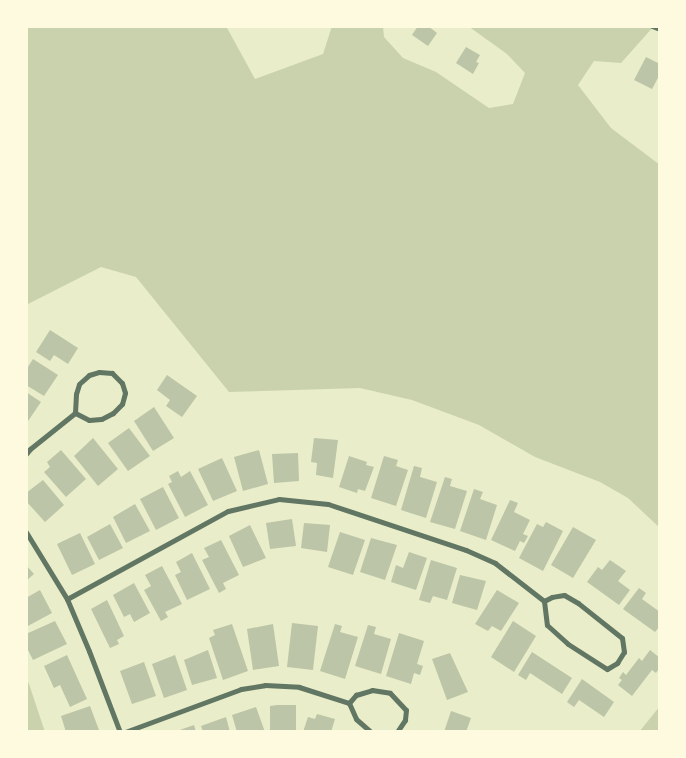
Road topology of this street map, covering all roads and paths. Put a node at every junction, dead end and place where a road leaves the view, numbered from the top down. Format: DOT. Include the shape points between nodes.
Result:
graph roads {
  1 [pos="652,26"];
  2 [pos="660,29"];
  3 [pos="75,413"];
  4 [pos="26,454"];
  5 [pos="26,532"];
  6 [pos="67,600"];
  7 [pos="544,601"];
  8 [pos="348,702"];
  9 [pos="120,732"];
  10 [pos="125,732"];
  11 [pos="371,732"];
  12 [pos="397,732"];
  1 -- 2 [label="street"];
  3 -- 3 [label="street" via="89,420 113,413 122,404 125,393 122,382 112,373 89,375 79,384"];
  3 -- 4 [label="street"];
  5 -- 6 [label="street"];
  6 -- 7 [label="street" via="228,511 279,499 328,504 466,550 494,563"];
  6 -- 9 [label="street"];
  7 -- 7 [label="street" via="547,625 568,644 607,669 617,663 624,652 622,638 564,595"];
  8 -- 10 [label="street" via="299,687 265,685 241,689"];
  8 -- 11 [label="street" via="356,719"];
  8 -- 12 [label="street" via="356,695 372,690 390,693 406,710 405,720"];
}
